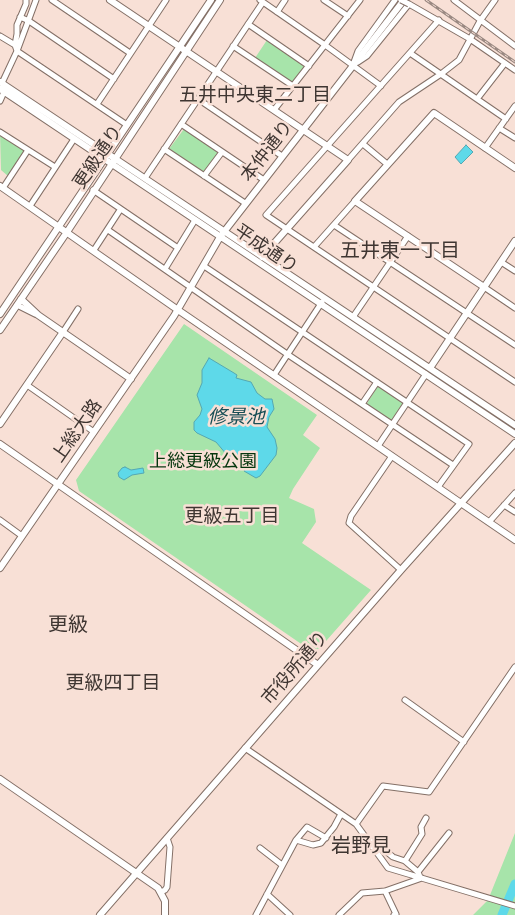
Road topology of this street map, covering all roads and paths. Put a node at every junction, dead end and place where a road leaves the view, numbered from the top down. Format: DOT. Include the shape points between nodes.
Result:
graph roads {
  1 [pos="26,0"];
  2 [pos="36,0"];
  3 [pos="52,0"];
  4 [pos="110,0"];
  5 [pos="166,0"];
  6 [pos="211,0"];
  7 [pos="220,0"];
  8 [pos="285,0"];
  9 [pos="324,0"];
  10 [pos="360,0"];
  11 [pos="395,0"];
  12 [pos="454,0"];
  13 [pos="495,0"];
  14 [pos="261,1"];
  15 [pos="405,1"];
  16 [pos="277,12"];
  17 [pos="348,16"];
  18 [pos="20,17"];
  19 [pos="438,20"];
  20 [pos="28,21"];
  21 [pos="480,21"];
  22 [pos="248,24"];
  23 [pos="149,26"];
  24 [pos="0,36"];
  25 [pos="515,38"];
  26 [pos="470,39"];
  27 [pos="14,45"];
  28 [pos="325,45"];
  29 [pos="513,45"];
  30 [pos="233,46"];
  31 [pos="180,47"];
  32 [pos="17,51"];
  33 [pos="186,52"];
  34 [pos="410,53"];
  35 [pos="130,54"];
  36 [pos="505,63"];
  37 [pos="353,65"];
  38 [pos="309,66"];
  39 [pos="515,70"];
  40 [pos="216,72"];
  41 [pos="441,74"];
  42 [pos="114,79"];
  43 [pos="1,86"];
  44 [pos="293,86"];
  45 [pos="381,86"];
  46 [pos="476,98"];
  47 [pos="198,99"];
  48 [pos="0,101"];
  49 [pos="97,104"];
  50 [pos="515,107"];
  51 [pos="274,110"];
  52 [pos="506,119"];
  53 [pos="181,124"];
  54 [pos="127,125"];
  55 [pos="499,128"];
  56 [pos="303,130"];
  57 [pos="0,132"];
  58 [pos="515,138"];
  59 [pos="74,139"];
  60 [pos="363,144"];
  61 [pos="328,146"];
  62 [pos="484,148"];
  63 [pos="28,150"];
  64 [pos="164,150"];
  65 [pos="222,152"];
  66 [pos="109,153"];
  67 [pos="282,156"];
  68 [pos="116,157"];
  69 [pos="104,159"];
  70 [pos="348,160"];
  71 [pos="112,164"];
  72 [pos="387,164"];
  73 [pos="56,168"];
  74 [pos="515,168"];
  75 [pos="204,176"];
  76 [pos="145,178"];
  77 [pos="264,180"];
  78 [pos="2,188"];
  79 [pos="93,190"];
  80 [pos="355,201"];
  81 [pos="245,203"];
  82 [pos="30,206"];
  83 [pos="120,210"];
  84 [pos="194,220"];
  85 [pos="334,224"];
  86 [pos="59,226"];
  87 [pos="227,228"];
  88 [pos="108,230"];
  89 [pos="287,230"];
  90 [pos="67,232"];
  91 [pos="408,236"];
  92 [pos="220,237"];
  93 [pos="515,241"];
  94 [pos="178,248"];
  95 [pos="314,248"];
  96 [pos="94,250"];
  97 [pos="262,256"];
  98 [pos="390,262"];
  99 [pos="501,262"];
  100 [pos="204,266"];
  101 [pos="165,269"];
  102 [pos="515,271"];
  103 [pos="373,287"];
  104 [pos="484,287"];
  105 [pos="191,288"];
  106 [pos="323,301"];
  107 [pos="19,302"];
  108 [pos="515,308"];
  109 [pos="78,309"];
  110 [pos="178,310"];
  111 [pos="467,313"];
  112 [pos="0,314"];
  113 [pos="353,317"];
  114 [pos="0,330"];
  115 [pos="63,332"];
  116 [pos="302,332"];
  117 [pos="450,338"];
  118 [pos="515,345"];
  119 [pos="288,354"];
  120 [pos="428,371"];
  121 [pos="274,374"];
  122 [pos="131,379"];
  123 [pos="377,382"];
  124 [pos="515,382"];
  125 [pos="27,385"];
  126 [pos="408,402"];
  127 [pos="362,404"];
  128 [pos="0,424"];
  129 [pos="392,425"];
  130 [pos="515,425"];
  131 [pos="94,432"];
  132 [pos="515,434"];
  133 [pos="515,443"];
  134 [pos="0,444"];
  135 [pos="378,446"];
  136 [pos="392,456"];
  137 [pos="453,465"];
  138 [pos="58,485"];
  139 [pos="438,487"];
  140 [pos="515,493"];
  141 [pos="461,503"];
  142 [pos="504,506"];
  143 [pos="515,512"];
  144 [pos="0,520"];
  145 [pos="489,522"];
  146 [pos="22,536"];
  147 [pos="515,540"];
  148 [pos="0,568"];
  149 [pos="401,570"];
  150 [pos="318,665"];
  151 [pos="515,667"];
  152 [pos="405,700"];
  153 [pos="464,742"];
  154 [pos="245,748"];
  155 [pos="0,779"];
  156 [pos="341,814"];
  157 [pos="426,818"];
  158 [pos="356,824"];
  159 [pos="449,833"];
  160 [pos="167,838"];
  161 [pos="326,838"];
  162 [pos="296,840"];
  163 [pos="368,840"];
  164 [pos="260,848"];
  165 [pos="405,861"];
  166 [pos="282,865"];
  167 [pos="136,873"];
  168 [pos="420,876"];
  169 [pos="385,891"];
  170 [pos="161,892"];
  171 [pos="267,894"];
  172 [pos="513,906"];
  173 [pos="100,915"];
  174 [pos="164,915"];
  175 [pos="256,915"];
  176 [pos="290,915"];
  177 [pos="339,915"];
  178 [pos="394,915"];
  1 -- 18 [label="street"];
  2 -- 20 [label="street"];
  3 -- 35 [label="street"];
  4 -- 23 [label="street"];
  5 -- 23 [label="street"];
  6 -- 31 [label="street, 更級通り"];
  7 -- 33 [label="street, 更級通り"];
  8 -- 16 [label="street"];
  9 -- 17 [label="street"];
  10 -- 17 [label="street"];
  11 -- 37 [label="street" via="358,51"];
  12 -- 21 [label="street"];
  13 -- 21 [label="street"];
  14 -- 16 [label="street"];
  14 -- 22 [label="street"];
  15 -- 19 [label="street"];
  15 -- 37 [label="street, 本仲通り"];
  16 -- 28 [label="street"];
  17 -- 28 [label="street"];
  18 -- 20 [label="street"];
  18 -- 27 [label="street"];
  19 -- 26 [label="street"];
  19 -- 34 [label="street"];
  20 -- 32 [label="street"];
  20 -- 42 [label="street"];
  21 -- 26 [label="street"];
  21 -- 29 [label="street"];
  22 -- 30 [label="street"];
  22 -- 38 [label="street"];
  23 -- 31 [label="street"];
  23 -- 35 [label="street"];
  24 -- 27 [label="street"];
  25 -- 29 [label="street"];
  26 -- 36 [label="street"];
  26 -- 41 [label="street" via="459,60"];
  27 -- 32 [label="street"];
  28 -- 37 [label="street"];
  28 -- 38 [label="street"];
  30 -- 40 [label="street"];
  30 -- 44 [label="street"];
  31 -- 33 [label="street"];
  31 -- 54 [label="street, 更級通り"];
  32 -- 43 [label="street"];
  32 -- 49 [label="street"];
  33 -- 40 [label="street"];
  33 -- 68 [label="street, 更級通り"];
  34 -- 41 [label="street"];
  34 -- 45 [label="street"];
  35 -- 42 [label="street"];
  36 -- 39 [label="street"];
  36 -- 46 [label="street"];
  37 -- 45 [label="street"];
  37 -- 56 [label="street, 本仲通り"];
  38 -- 44 [label="street"];
  40 -- 47 [label="street"];
  40 -- 51 [label="street"];
  41 -- 46 [label="street"];
  41 -- 60 [label="street" via="399,102"];
  42 -- 49 [label="street"];
  43 -- 48 [label="street"];
  43 -- 59 [label="street, 平成通り"];
  43 -- 66 [label="street, 平成通り"];
  44 -- 51 [label="street"];
  45 -- 61 [label="street"];
  46 -- 52 [label="street"];
  47 -- 53 [label="street"];
  47 -- 67 [label="street"];
  49 -- 54 [label="street"];
  50 -- 52 [label="street"];
  51 -- 56 [label="street"];
  52 -- 55 [label="street"];
  53 -- 64 [label="street"];
  53 -- 65 [label="street"];
  54 -- 66 [label="street, 更級通り"];
  55 -- 58 [label="street"];
  55 -- 62 [label="street"];
  56 -- 61 [label="street"];
  56 -- 67 [label="street, 本仲通り"];
  57 -- 63 [label="street"];
  59 -- 69 [label="street, 平成通り"];
  59 -- 73 [label="street"];
  60 -- 70 [label="street"];
  60 -- 72 [label="street"];
  61 -- 70 [label="street"];
  61 -- 89 [label="street" via="266,215"];
  62 -- 72 [label="street" via="434,113"];
  62 -- 74 [label="street"];
  63 -- 73 [label="street"];
  63 -- 78 [label="street"];
  64 -- 75 [label="street"];
  64 -- 76 [label="street"];
  65 -- 75 [label="street"];
  65 -- 77 [label="street"];
  66 -- 68 [label="street, 平成通り"];
  66 -- 69 [label="street, 更級通り"];
  67 -- 77 [label="street, 本仲通り"];
  68 -- 71 [label="street, 更級通り"];
  68 -- 76 [label="street, 平成通り"];
  69 -- 71 [label="street, 平成通り"];
  69 -- 86 [label="street, 更級通り"];
  70 -- 89 [label="street"];
  71 -- 79 [label="street, 更級通り"];
  71 -- 84 [label="street, 平成通り"];
  72 -- 80 [label="street"];
  73 -- 82 [label="street"];
  75 -- 81 [label="street"];
  76 -- 87 [label="street, 平成通り"];
  77 -- 81 [label="street, 本仲通り"];
  78 -- 82 [label="street"];
  79 -- 83 [label="street"];
  79 -- 90 [label="street, 更級通り"];
  80 -- 85 [label="street"];
  80 -- 91 [label="street"];
  81 -- 87 [label="street, 本仲通り"];
  82 -- 86 [label="street"];
  83 -- 88 [label="street"];
  83 -- 94 [label="street"];
  84 -- 92 [label="street, 平成通り"];
  84 -- 94 [label="street"];
  85 -- 95 [label="street"];
  85 -- 98 [label="street"];
  86 -- 90 [label="street"];
  86 -- 112 [label="street, 更級通り"];
  87 -- 92 [label="street, 本仲通り"];
  87 -- 97 [label="street, 平成通り"];
  88 -- 96 [label="street"];
  88 -- 101 [label="street"];
  89 -- 95 [label="street"];
  89 -- 97 [label="street"];
  90 -- 96 [label="street"];
  90 -- 107 [label="street, 更級通り"];
  91 -- 98 [label="street"];
  91 -- 104 [label="street"];
  92 -- 100 [label="street, 本仲通り"];
  92 -- 106 [label="street, 平成通り"];
  93 -- 99 [label="street"];
  94 -- 101 [label="street"];
  95 -- 103 [label="street"];
  96 -- 110 [label="street"];
  97 -- 106 [label="street, 平成通り"];
  98 -- 103 [label="street"];
  98 -- 111 [label="street"];
  99 -- 102 [label="street"];
  99 -- 104 [label="street"];
  100 -- 105 [label="street, 上総大路"];
  100 -- 116 [label="street"];
  101 -- 105 [label="street"];
  103 -- 113 [label="street"];
  103 -- 117 [label="street"];
  104 -- 108 [label="street"];
  104 -- 111 [label="street"];
  105 -- 110 [label="street, 上総大路"];
  105 -- 119 [label="street"];
  106 -- 113 [label="street, 平成通り"];
  106 -- 116 [label="street"];
  106 -- 120 [label="street, 平成通り"];
  107 -- 114 [label="street, 更級通り"];
  107 -- 115 [label="street"];
  109 -- 115 [label="street"];
  110 -- 121 [label="street"];
  110 -- 122 [label="street, 上総大路"];
  111 -- 117 [label="street"];
  111 -- 118 [label="street"];
  113 -- 120 [label="street, 平成通り"];
  115 -- 122 [label="street"];
  115 -- 125 [label="street"];
  116 -- 119 [label="street"];
  116 -- 123 [label="street"];
  117 -- 120 [label="street"];
  117 -- 124 [label="street"];
  119 -- 121 [label="street"];
  119 -- 127 [label="street"];
  120 -- 126 [label="street"];
  120 -- 130 [label="street, 平成通り"];
  120 -- 132 [label="street, 平成通り"];
  121 -- 135 [label="street"];
  122 -- 131 [label="street, 上総大路"];
  123 -- 126 [label="street"];
  123 -- 127 [label="street"];
  125 -- 128 [label="street"];
  125 -- 131 [label="street"];
  126 -- 129 [label="street"];
  126 -- 137 [label="street" via="469,444"];
  127 -- 129 [label="street"];
  129 -- 135 [label="street"];
  129 -- 137 [label="street"];
  131 -- 138 [label="street, 上総大路"];
  133 -- 141 [label="street, 市役所通り"];
  134 -- 138 [label="street"];
  135 -- 136 [label="street"];
  136 -- 139 [label="street"];
  136 -- 149 [label="street" via="349,522"];
  137 -- 139 [label="street"];
  138 -- 146 [label="street, 上総大路"];
  138 -- 150 [label="street"];
  139 -- 141 [label="street"];
  140 -- 142 [label="street"];
  141 -- 145 [label="street"];
  141 -- 149 [label="street, 市役所通り"];
  142 -- 143 [label="street"];
  142 -- 145 [label="street"];
  144 -- 146 [label="street"];
  145 -- 147 [label="street"];
  146 -- 148 [label="street, 上総大路"];
  149 -- 150 [label="street, 市役所通り"];
  150 -- 154 [label="street, 市役所通り"];
  151 -- 153 [label="street"];
  152 -- 153 [label="street"];
  153 -- 158 [label="street" via="429,792 383,786"];
  154 -- 156 [label="street"];
  154 -- 160 [label="street, 市役所通り"];
  155 -- 167 [label="street"];
  156 -- 158 [label="street"];
  156 -- 161 [label="street"];
  157 -- 165 [label="street" via="421,827 422,834"];
  158 -- 163 [label="street"];
  159 -- 168 [label="street"];
  160 -- 167 [label="street, 市役所通り"];
  160 -- 170 [label="street" via="170,847 167,887"];
  161 -- 162 [label="street" via="317,845"];
  161 -- 162 [label="street" via="307,827"];
  162 -- 166 [label="street"];
  163 -- 165 [label="street"];
  163 -- 168 [label="street" via="388,868"];
  164 -- 166 [label="street"];
  165 -- 168 [label="street"];
  166 -- 171 [label="street"];
  167 -- 170 [label="street"];
  167 -- 173 [label="street, 市役所通り"];
  168 -- 169 [label="street"];
  168 -- 172 [label="street"];
  169 -- 177 [label="street" via="362,893"];
  169 -- 178 [label="street"];
  170 -- 174 [label="street" via="165,901"];
  171 -- 175 [label="street"];
  171 -- 176 [label="street"];
}
